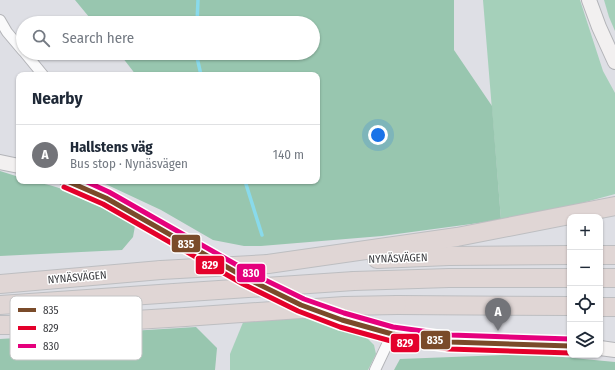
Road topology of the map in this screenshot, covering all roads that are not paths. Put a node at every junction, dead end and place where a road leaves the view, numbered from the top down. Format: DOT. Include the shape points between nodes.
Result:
graph roads {
  1 [pos="590,0"];
  2 [pos="0,20"];
  3 [pos="16,43"];
  4 [pos="30,60"];
  5 [pos="615,62"];
  6 [pos="40,72"];
  7 [pos="0,162"];
  8 [pos="16,165"];
  9 [pos="82,184"];
  10 [pos="615,206"];
  11 [pos="615,254"];
  12 [pos="567,255"];
  13 [pos="603,255"];
  14 [pos="332,258"];
  15 [pos="567,278"];
  16 [pos="603,278"];
  17 [pos="615,278"];
  18 [pos="0,284"];
  19 [pos="130,296"];
  20 [pos="10,304"];
  21 [pos="0,305"];
  22 [pos="567,306"];
  23 [pos="142,320"];
  24 [pos="392,334"];
  25 [pos="567,346"];
  26 [pos="603,348"];
  27 [pos="615,350"];
  28 [pos="375,370"];
  1 -- 5 [label="street"];
  2 -- 3 [label="street"];
  4 -- 6 [label="street"];
  7 -- 8 [label="street"];
  9 -- 24 [label="street" via="246,278 301,305"];
  10 -- 14 [label="highway"];
  11 -- 13 [label="highway"];
  12 -- 14 [label="highway, NYNÄSVÄGEN"];
  14 -- 18 [label="highway, NYNÄSVÄGEN, bridge"];
  15 -- 19 [label="highway, NYNÄSVÄGEN, bridge" via="354,281"];
  16 -- 17 [label="highway"];
  20 -- 21 [label="highway, NYNÄSVÄGEN, bridge"];
  22 -- 23 [label="highway, bridge" via="344,306"];
  24 -- 25 [label="street" via="450,342"];
  24 -- 28 [label="street"];
  26 -- 27 [label="street"];
}
